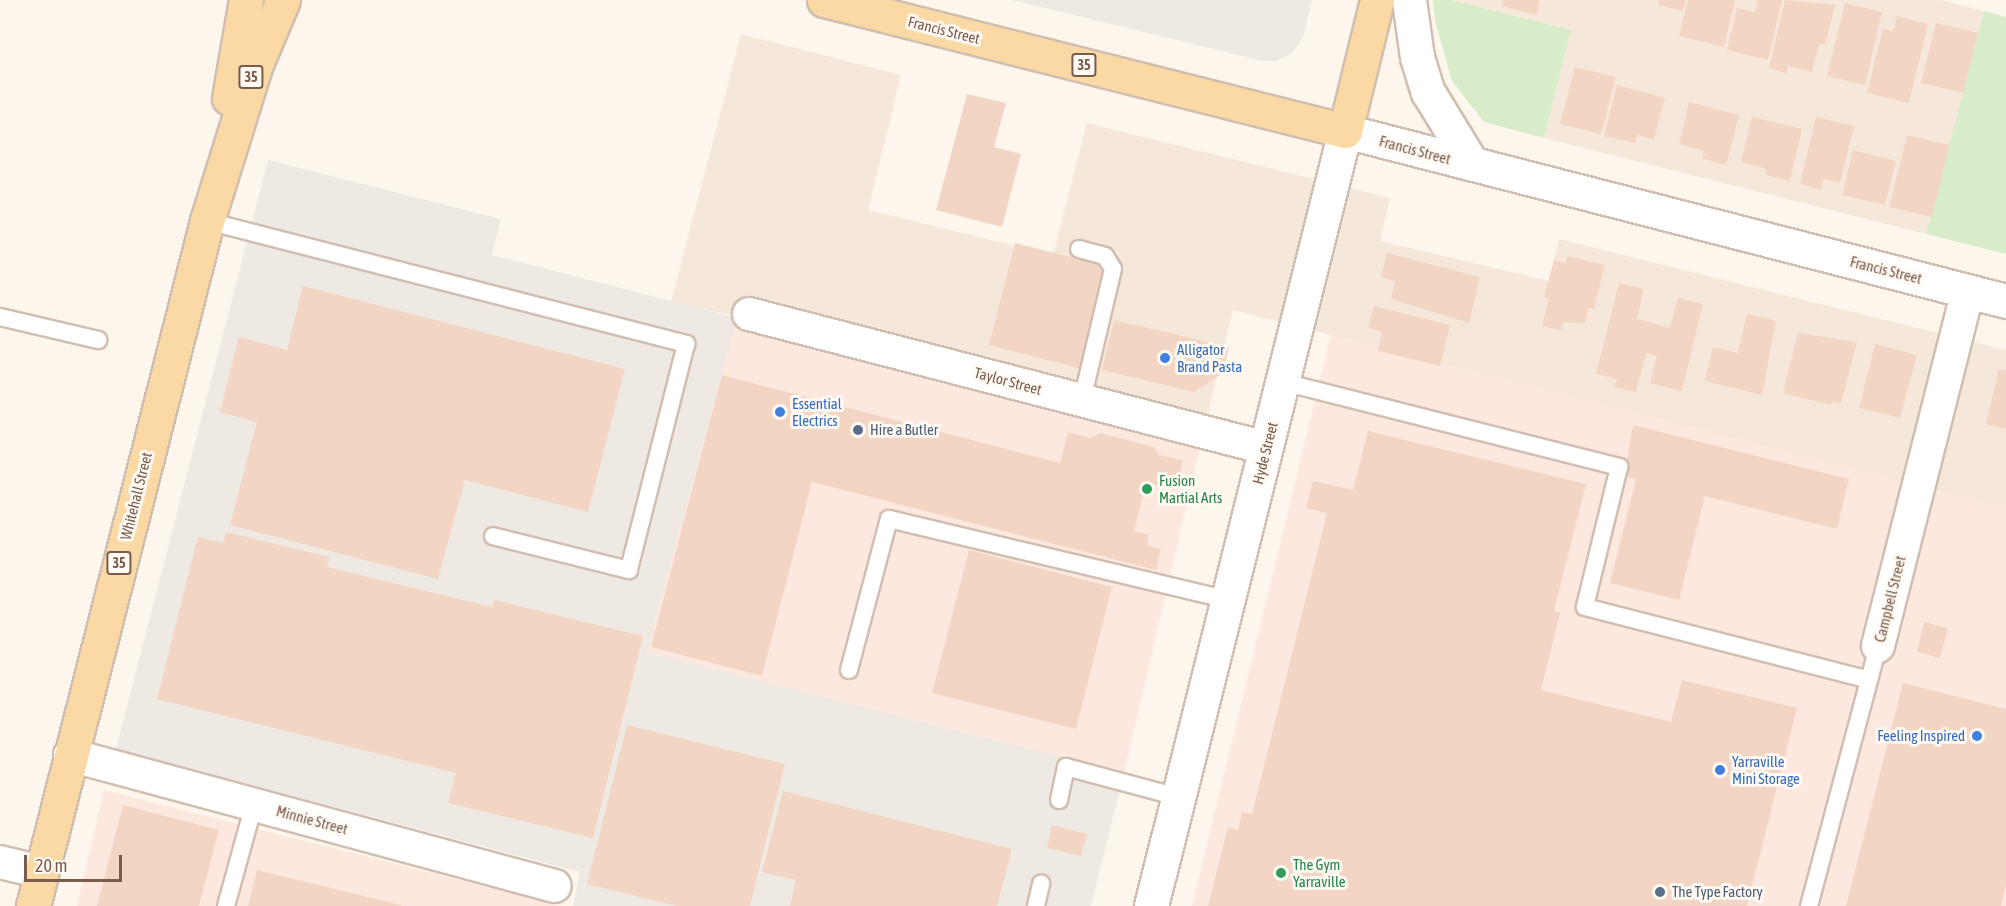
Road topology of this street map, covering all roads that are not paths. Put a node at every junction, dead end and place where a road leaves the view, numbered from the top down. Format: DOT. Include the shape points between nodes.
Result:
graph roads {
  1 [pos="246,0"];
  2 [pos="283,0"];
  3 [pos="824,0"];
  4 [pos="1377,0"];
  5 [pos="1409,0"];
  6 [pos="1345,131"];
  7 [pos="225,156"];
  8 [pos="1472,165"];
  9 [pos="207,221"];
  10 [pos="1079,249"];
  11 [pos="1968,291"];
  12 [pos="2006,301"];
  13 [pos="749,314"];
  14 [pos="0,317"];
  15 [pos="98,340"];
  16 [pos="1283,382"];
  17 [pos="1082,400"];
  18 [pos="1266,448"];
  19 [pos="493,536"];
  20 [pos="1228,600"];
  21 [pos="1878,646"];
  22 [pos="849,670"];
  23 [pos="1869,680"];
  24 [pos="70,755"];
  25 [pos="1178,797"];
  26 [pos="1059,800"];
  27 [pos="254,804"];
  28 [pos="0,862"];
  29 [pos="41,872"];
  30 [pos="1041,884"];
  31 [pos="555,886"];
  32 [pos="33,906"];
  33 [pos="226,906"];
  34 [pos="1036,906"];
  35 [pos="1151,906"];
  36 [pos="1809,906"];
  1 -- 7 [label="main road, Whitehall Street / 35" via="231,75"];
  2 -- 7 [label="main road, Whitehall Street / 35" via="255,64"];
  3 -- 6 [label="main road, Francis Street / 35"];
  4 -- 6 [label="main road, Hyde Street"];
  5 -- 8 [label="main road" via="1417,57 1428,92"];
  6 -- 8 [label="main road, Francis Street"];
  6 -- 16 [label="main road, Hyde Street"];
  7 -- 9 [label="main road, Whitehall Street / 35"];
  8 -- 11 [label="main road, Francis Street"];
  9 -- 19 [label="lane" via="686,344 629,570"];
  9 -- 24 [label="main road, Whitehall Street / 35"];
  10 -- 17 [label="lane" via="1104,256 1113,269"];
  11 -- 12 [label="main road, Francis Street"];
  11 -- 21 [label="street, Campbell Street"];
  13 -- 17 [label="street, Taylor Street"];
  14 -- 15 [label="lane"];
  16 -- 18 [label="main road, Hyde Street"];
  16 -- 23 [label="lane" via="1619,467 1585,607"];
  17 -- 18 [label="street, Taylor Street"];
  18 -- 20 [label="main road, Hyde Street"];
  20 -- 22 [label="lane" via="889,519"];
  20 -- 25 [label="main road, Hyde Street"];
  21 -- 23 [label="lane, Campbell Street"];
  23 -- 36 [label="lane, Campbell Street"];
  24 -- 27 [label="street, Minnie Street"];
  24 -- 29 [label="main road, Whitehall Street / 35"];
  25 -- 26 [label="lane" via="1066,767"];
  25 -- 35 [label="main road, Hyde Street"];
  27 -- 31 [label="street, Minnie Street"];
  27 -- 33 [label="lane"];
  28 -- 29 [label="street"];
  29 -- 32 [label="main road, Whitehall Street / 35"];
  30 -- 34 [label="lane"];
}
